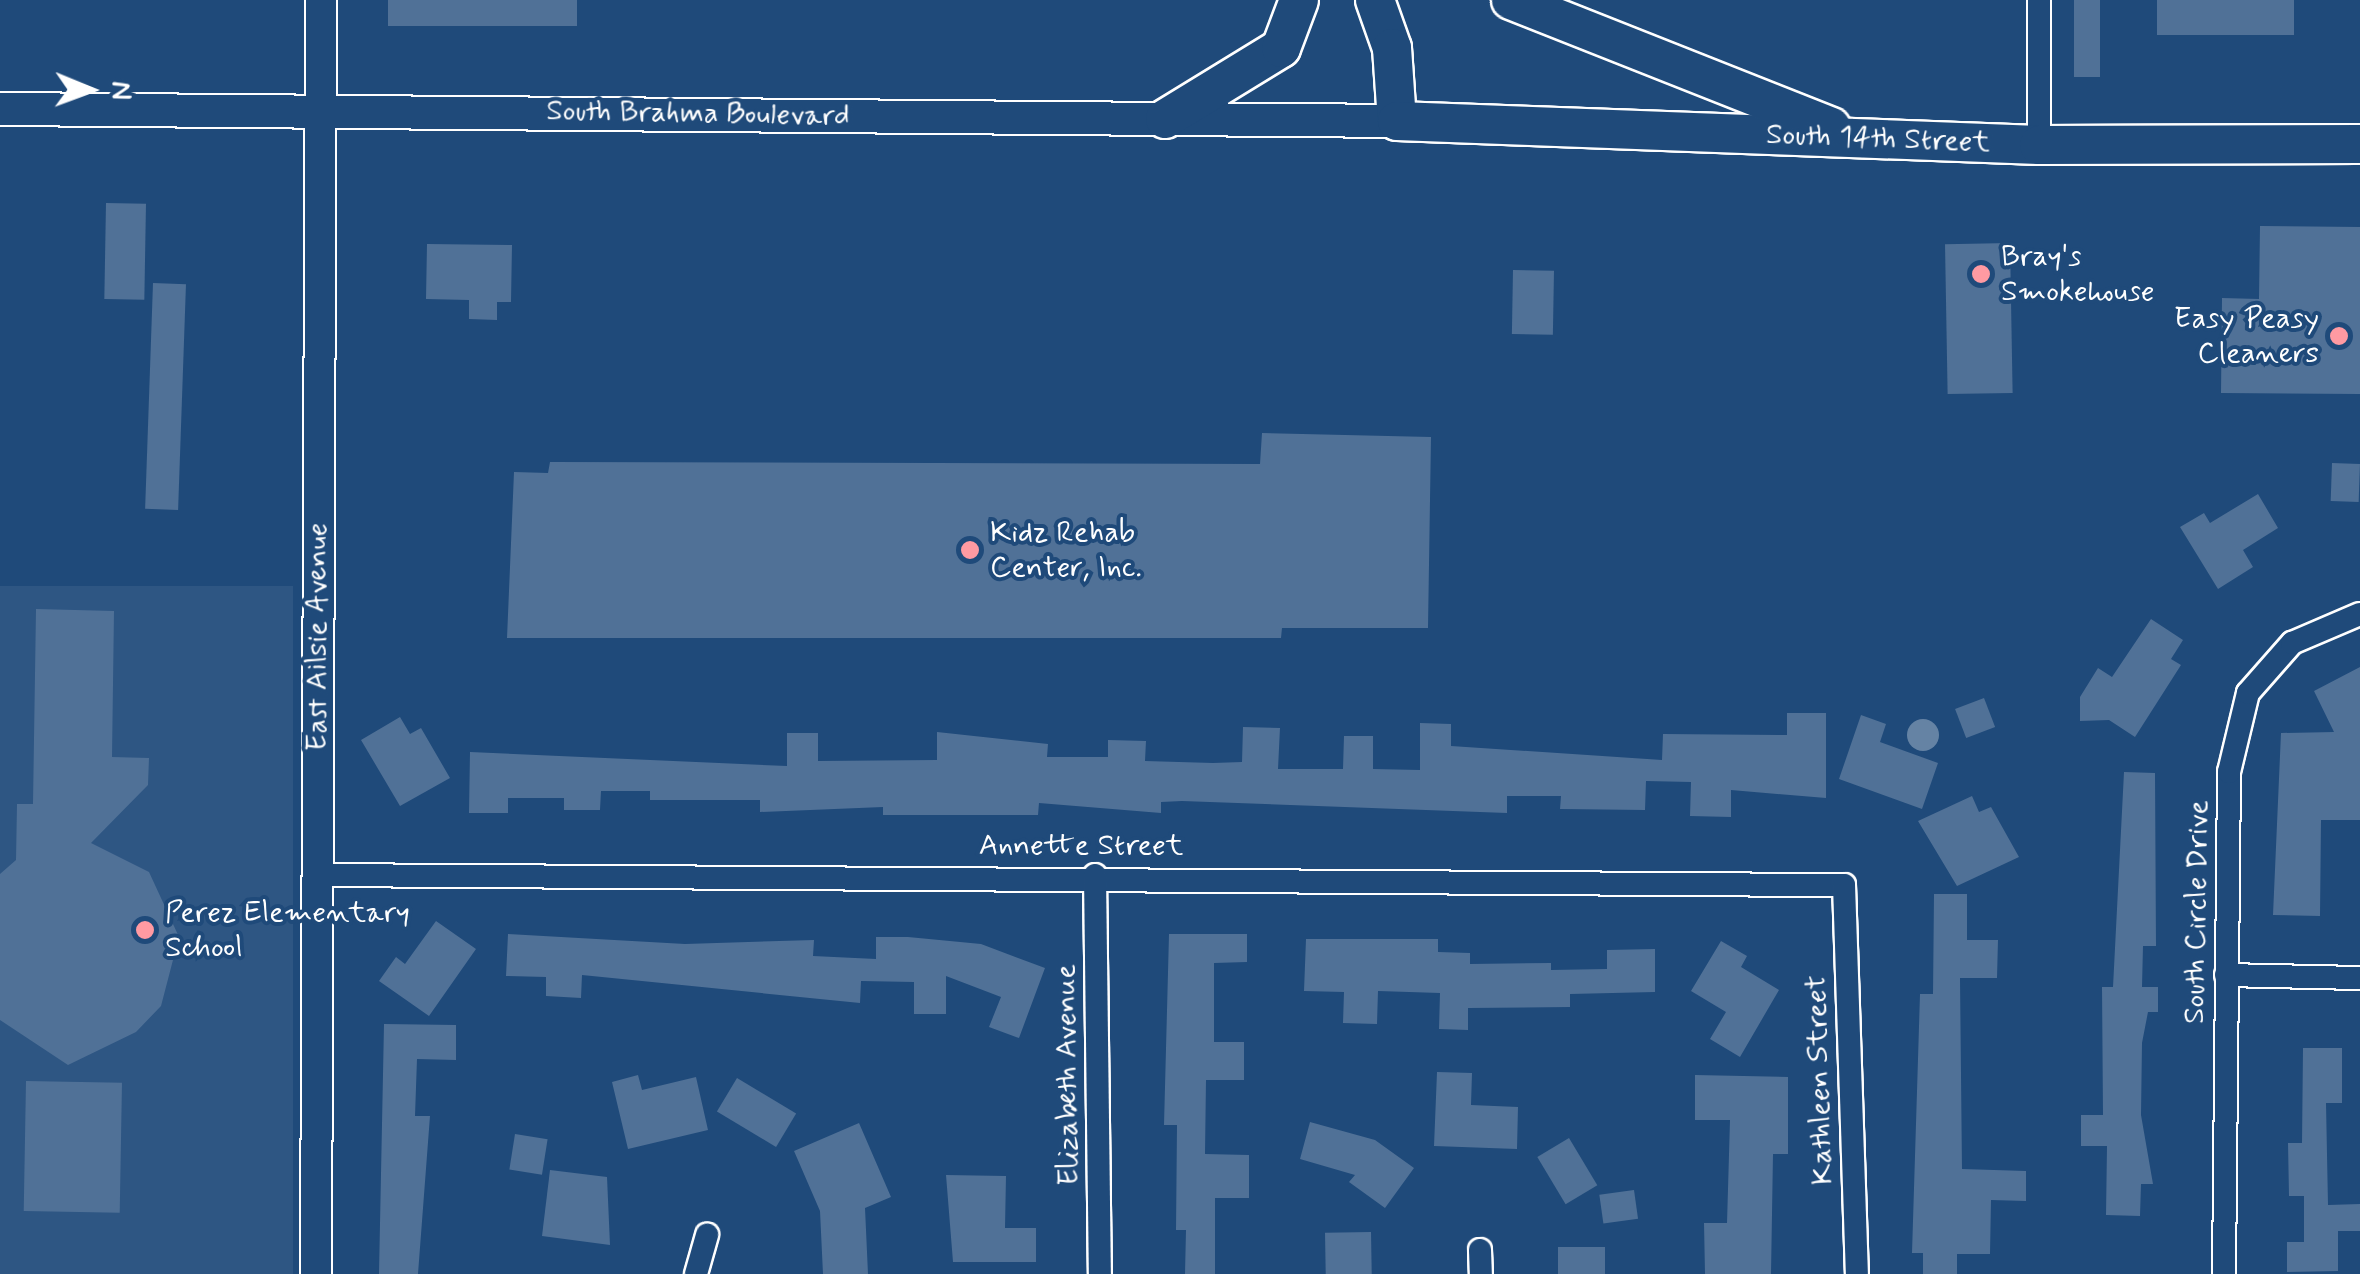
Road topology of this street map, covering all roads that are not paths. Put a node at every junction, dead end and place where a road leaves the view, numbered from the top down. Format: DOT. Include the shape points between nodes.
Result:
graph roads {
  1 [pos="321,0"];
  2 [pos="1299,0"];
  3 [pos="1375,0"];
  4 [pos="1511,0"];
  5 [pos="2040,0"];
  6 [pos="0,109"];
  7 [pos="320,110"];
  8 [pos="1165,119"];
  9 [pos="1397,122"];
  10 [pos="1861,138"];
  11 [pos="2039,144"];
  12 [pos="2360,144"];
  13 [pos="2360,614"];
  14 [pos="316,875"];
  15 [pos="1096,875"];
  16 [pos="1844,884"];
  17 [pos="2226,975"];
  18 [pos="2360,978"];
  19 [pos="707,1235"];
  20 [pos="1480,1250"];
  21 [pos="316,1274"];
  22 [pos="696,1274"];
  23 [pos="1100,1274"];
  24 [pos="1480,1274"];
  25 [pos="1856,1274"];
  26 [pos="2224,1274"];
  1 -- 7 [label="street, East Ailsie Avenue"];
  2 -- 8 [label="main road" via="1281,48"];
  3 -- 9 [label="main road" via="1392,48"];
  4 -- 10 [label="main road"];
  5 -- 11 [label="street"];
  6 -- 7 [label="main road, South Brahma Boulevard"];
  7 -- 8 [label="main road, South Brahma Boulevard"];
  7 -- 14 [label="street, East Ailsie Avenue"];
  8 -- 9 [label="main road, South Brahma Boulevard"];
  9 -- 10 [label="main road, South 14th Street"];
  10 -- 11 [label="main road, South 14th Street"];
  11 -- 12 [label="main road, South 14th Street"];
  13 -- 17 [label="street, South Circle Drive" via="2292,643 2248,693 2230,772"];
  14 -- 15 [label="street, Annette Street"];
  14 -- 21 [label="street, East Ailsie Avenue"];
  15 -- 16 [label="street, Annette Street"];
  15 -- 23 [label="street, Elizabeth Avenue"];
  16 -- 25 [label="street, Kathleen Street"];
  17 -- 18 [label="street"];
  17 -- 26 [label="street, South Circle Drive"];
  19 -- 22 [label="street"];
  20 -- 24 [label="street"];
}
